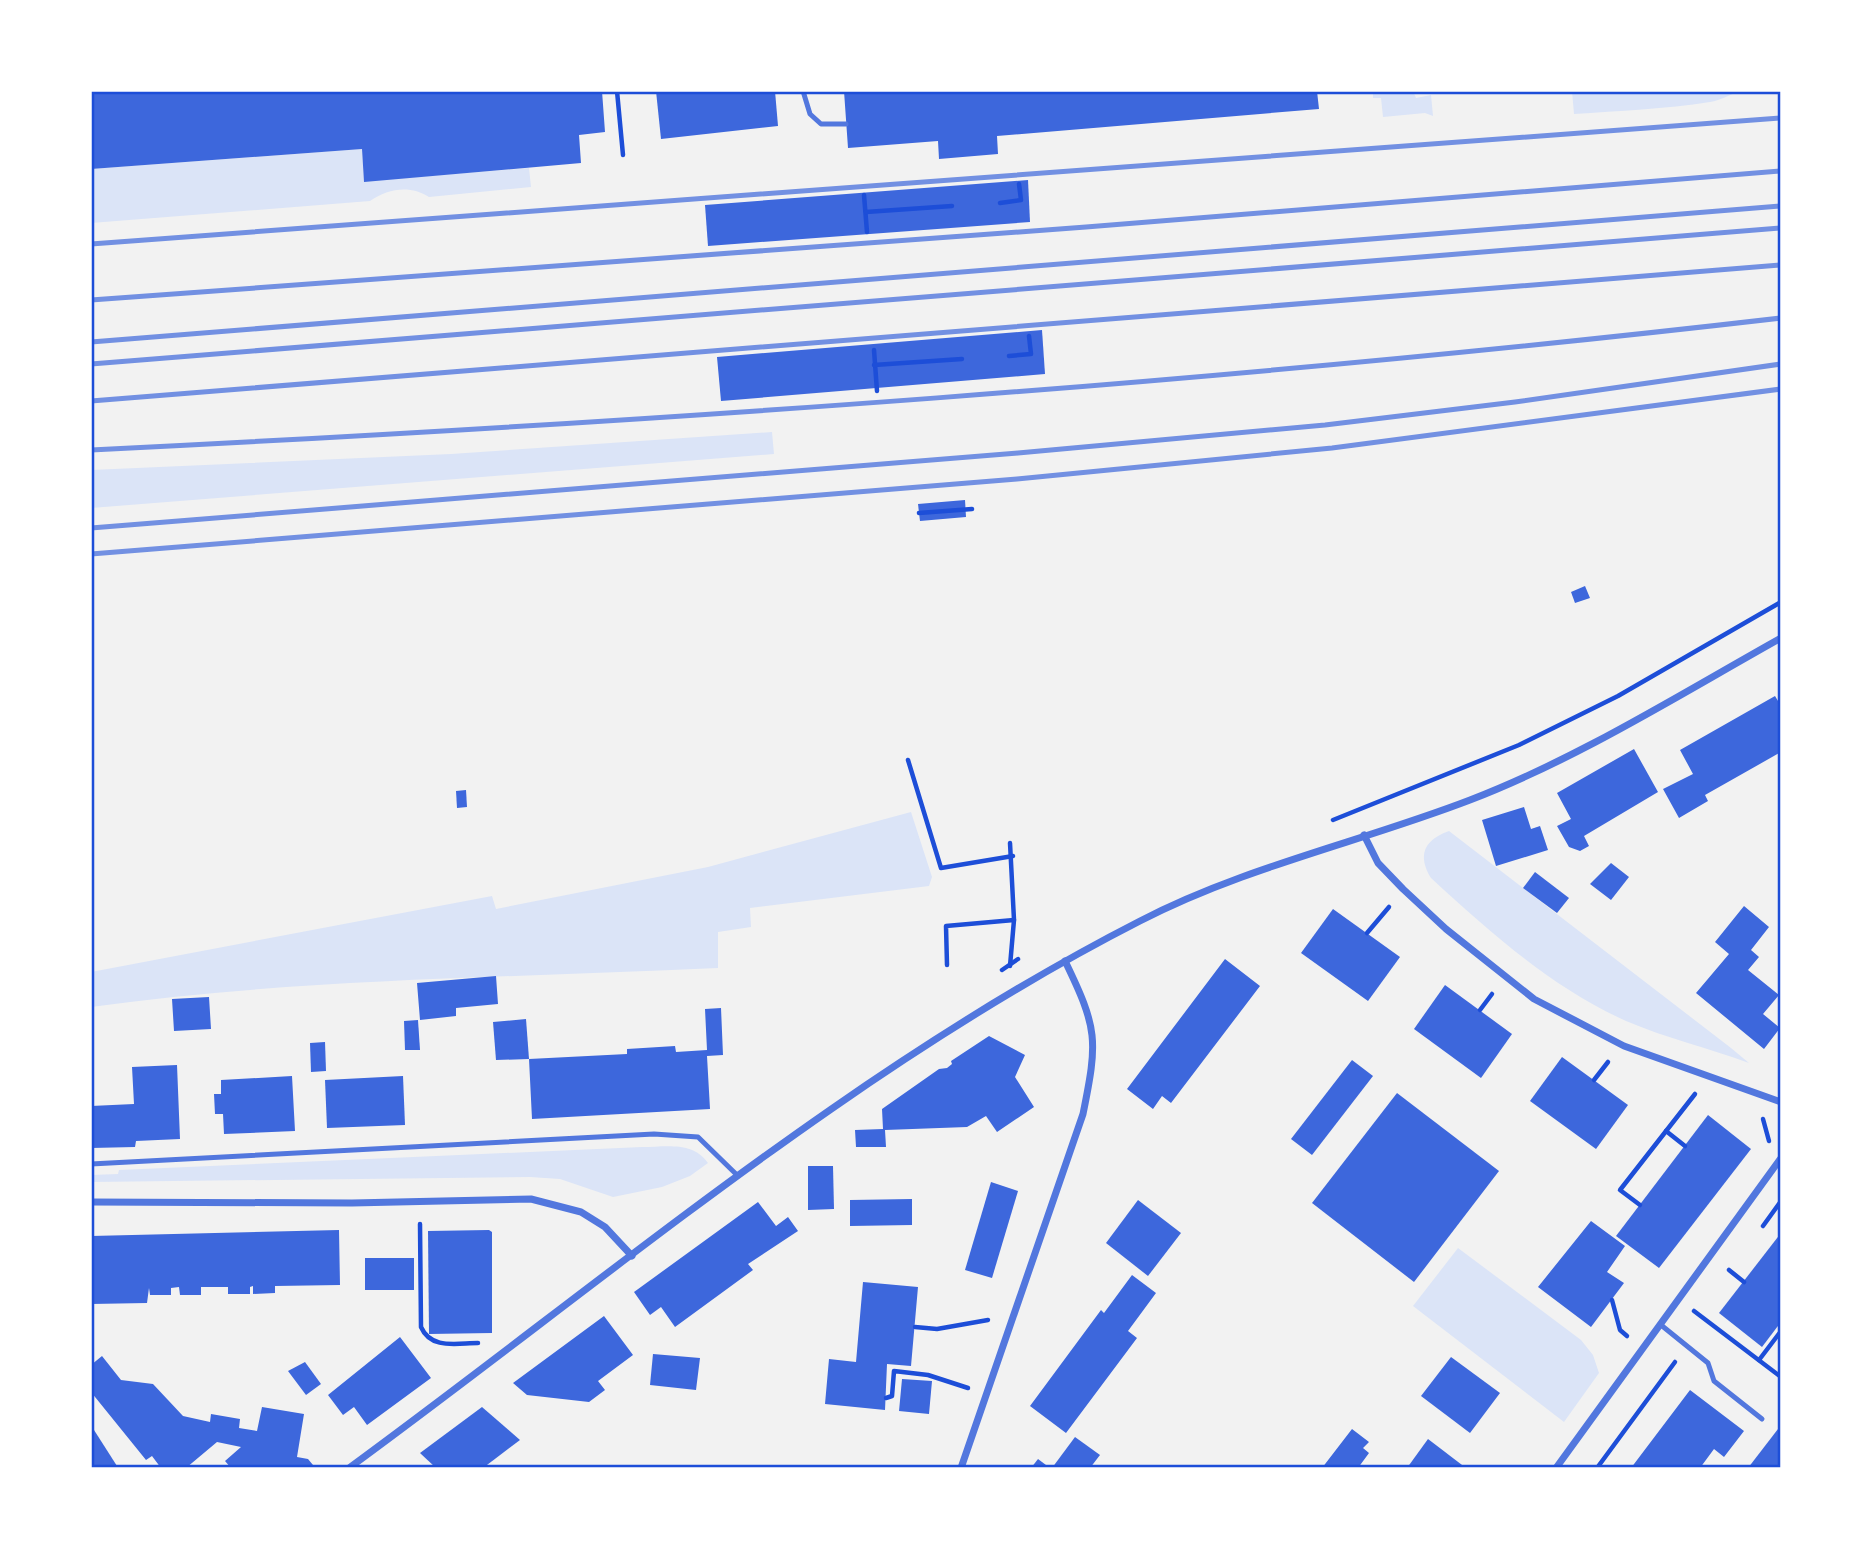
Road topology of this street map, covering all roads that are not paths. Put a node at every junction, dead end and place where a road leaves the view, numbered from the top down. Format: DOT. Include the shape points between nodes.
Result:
graph roads {
  1 [pos="803,91"];
  2 [pos="846,124"];
  3 [pos="1781,638"];
  4 [pos="1364,835"];
  5 [pos="1065,961"];
  6 [pos="1781,1102"];
  7 [pos="1781,1158"];
  8 [pos="91,1164"];
  9 [pos="738,1176"];
  10 [pos="91,1202"];
  11 [pos="632,1256"];
  12 [pos="1661,1325"];
  13 [pos="1762,1419"];
  14 [pos="349,1468"];
  15 [pos="961,1468"];
  16 [pos="1556,1468"];
  1 -- 2 [label="lane" via="810,114 821,124"];
  3 -- 4 [label="street" via="1549,766 1469,801"];
  4 -- 5 [label="street" via="1206,892"];
  4 -- 6 [label="street" via="1378,863 1403,889 1534,999 1624,1046"];
  5 -- 9 [label="street" via="873,1082"];
  5 -- 15 [label="street" via="1093,1024 1094,1056 1083,1114"];
  7 -- 12 [label="street"];
  8 -- 9 [label="lane" via="654,1133 698,1137"];
  9 -- 11 [label="street"];
  10 -- 11 [label="street" via="531,1199 581,1212 605,1227"];
  11 -- 14 [label="street"];
  12 -- 13 [label="lane" via="1708,1363 1714,1381"];
  12 -- 16 [label="street"];
}
